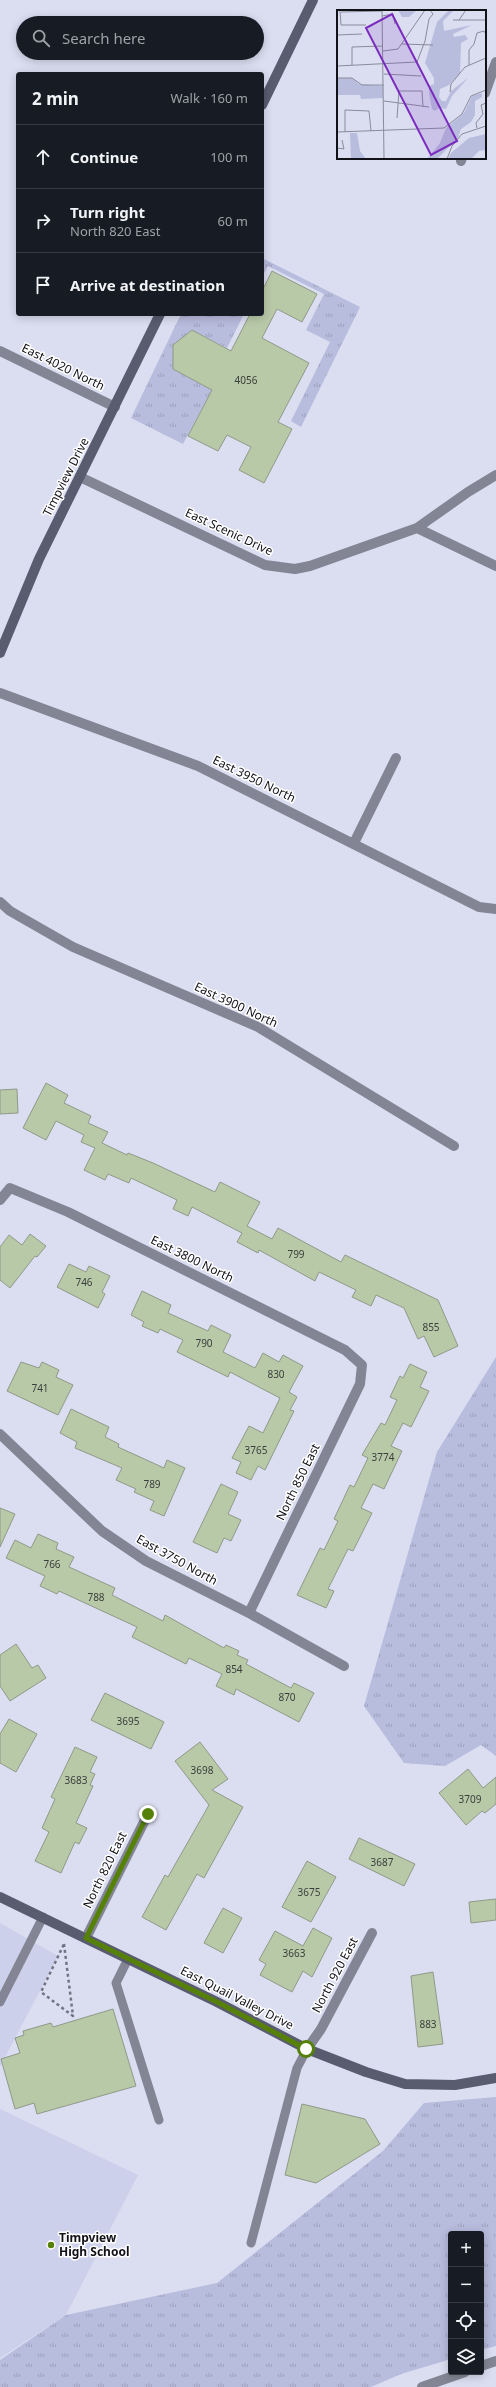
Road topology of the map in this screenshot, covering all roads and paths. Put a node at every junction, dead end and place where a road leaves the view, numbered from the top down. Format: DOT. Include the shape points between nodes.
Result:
graph roads {
  1 [pos="313,0"];
  2 [pos="496,62"];
  3 [pos="486,90"];
  4 [pos="264,101"];
  5 [pos="159,316"];
  6 [pos="0,351"];
  7 [pos="115,407"];
  8 [pos="496,475"];
  9 [pos="80,477"];
  10 [pos="417,528"];
  11 [pos="496,566"];
  12 [pos="0,654"];
  13 [pos="0,693"];
  14 [pos="396,758"];
  15 [pos="354,843"];
  16 [pos="0,902"];
  17 [pos="492,909"];
  18 [pos="454,1146"];
  19 [pos="0,1200"];
  20 [pos="358,1362"];
  21 [pos="0,1434"];
  22 [pos="249,1613"];
  23 [pos="344,1666"];
  24 [pos="148,1814"];
  25 [pos="0,1897"];
  26 [pos="43,1917"];
  27 [pos="70,1931"];
  28 [pos="372,1933"];
  29 [pos="86,1938"];
  30 [pos="64,1944"];
  31 [pos="128,1959"];
  32 [pos="0,2002"];
  33 [pos="306,2049"];
  34 [pos="496,2078"];
  35 [pos="159,2120"];
  36 [pos="251,2243"];
  37 [pos="496,2361"];
  38 [pos="484,2365"];
  39 [pos="456,2375"];
  40 [pos="422,2387"];
  1 -- 4 [label="street"];
  2 -- 3 [label="street"];
  5 -- 7 [label="street, Timpview Drive"];
  6 -- 7 [label="street, East 4020 North"];
  7 -- 9 [label="street, Timpview Drive"];
  8 -- 10 [label="street, East Scenic Drive"];
  9 -- 10 [label="street, East Scenic Drive" via="265,565 280,568 310,566"];
  9 -- 12 [label="street, Timpview Drive" via="39,559"];
  10 -- 11 [label="street"];
  13 -- 15 [label="street, East 3950 North" via="198,766"];
  14 -- 15 [label="street"];
  15 -- 17 [label="street, East 3950 North" via="479,907"];
  16 -- 18 [label="street, East 3900 North" via="10,911 73,947 258,1027"];
  19 -- 20 [label="street, East 3800 North" via="10,1188 68,1212 345,1350"];
  20 -- 22 [label="street, North 850 East" via="362,1365 360,1384"];
  21 -- 22 [label="street, East 3750 North" via="102,1531 146,1560"];
  22 -- 23 [label="street, East 3750 North"];
  24 -- 29 [label="street, North 820 East"];
  25 -- 26 [label="street, East Quail Valley Drive"];
  26 -- 27 [label="street, East Quail Valley Drive"];
  26 -- 32 [label="lane"];
  27 -- 29 [label="street, East Quail Valley Drive"];
  27 -- 30 [label="path"];
  28 -- 33 [label="street, North 920 East" via="322,2029"];
  29 -- 31 [label="street, East Quail Valley Drive"];
  30 -- 30 [label="path" via="41,1992 73,2016 69,1988"];
  31 -- 33 [label="street, East Quail Valley Drive"];
  31 -- 35 [label="lane" via="116,1983"];
  33 -- 34 [label="street, East Quail Valley Drive" via="405,2084 454,2086"];
  33 -- 36 [label="lane" via="297,2064"];
  37 -- 38 [label="street"];
  39 -- 40 [label="street"];
}
